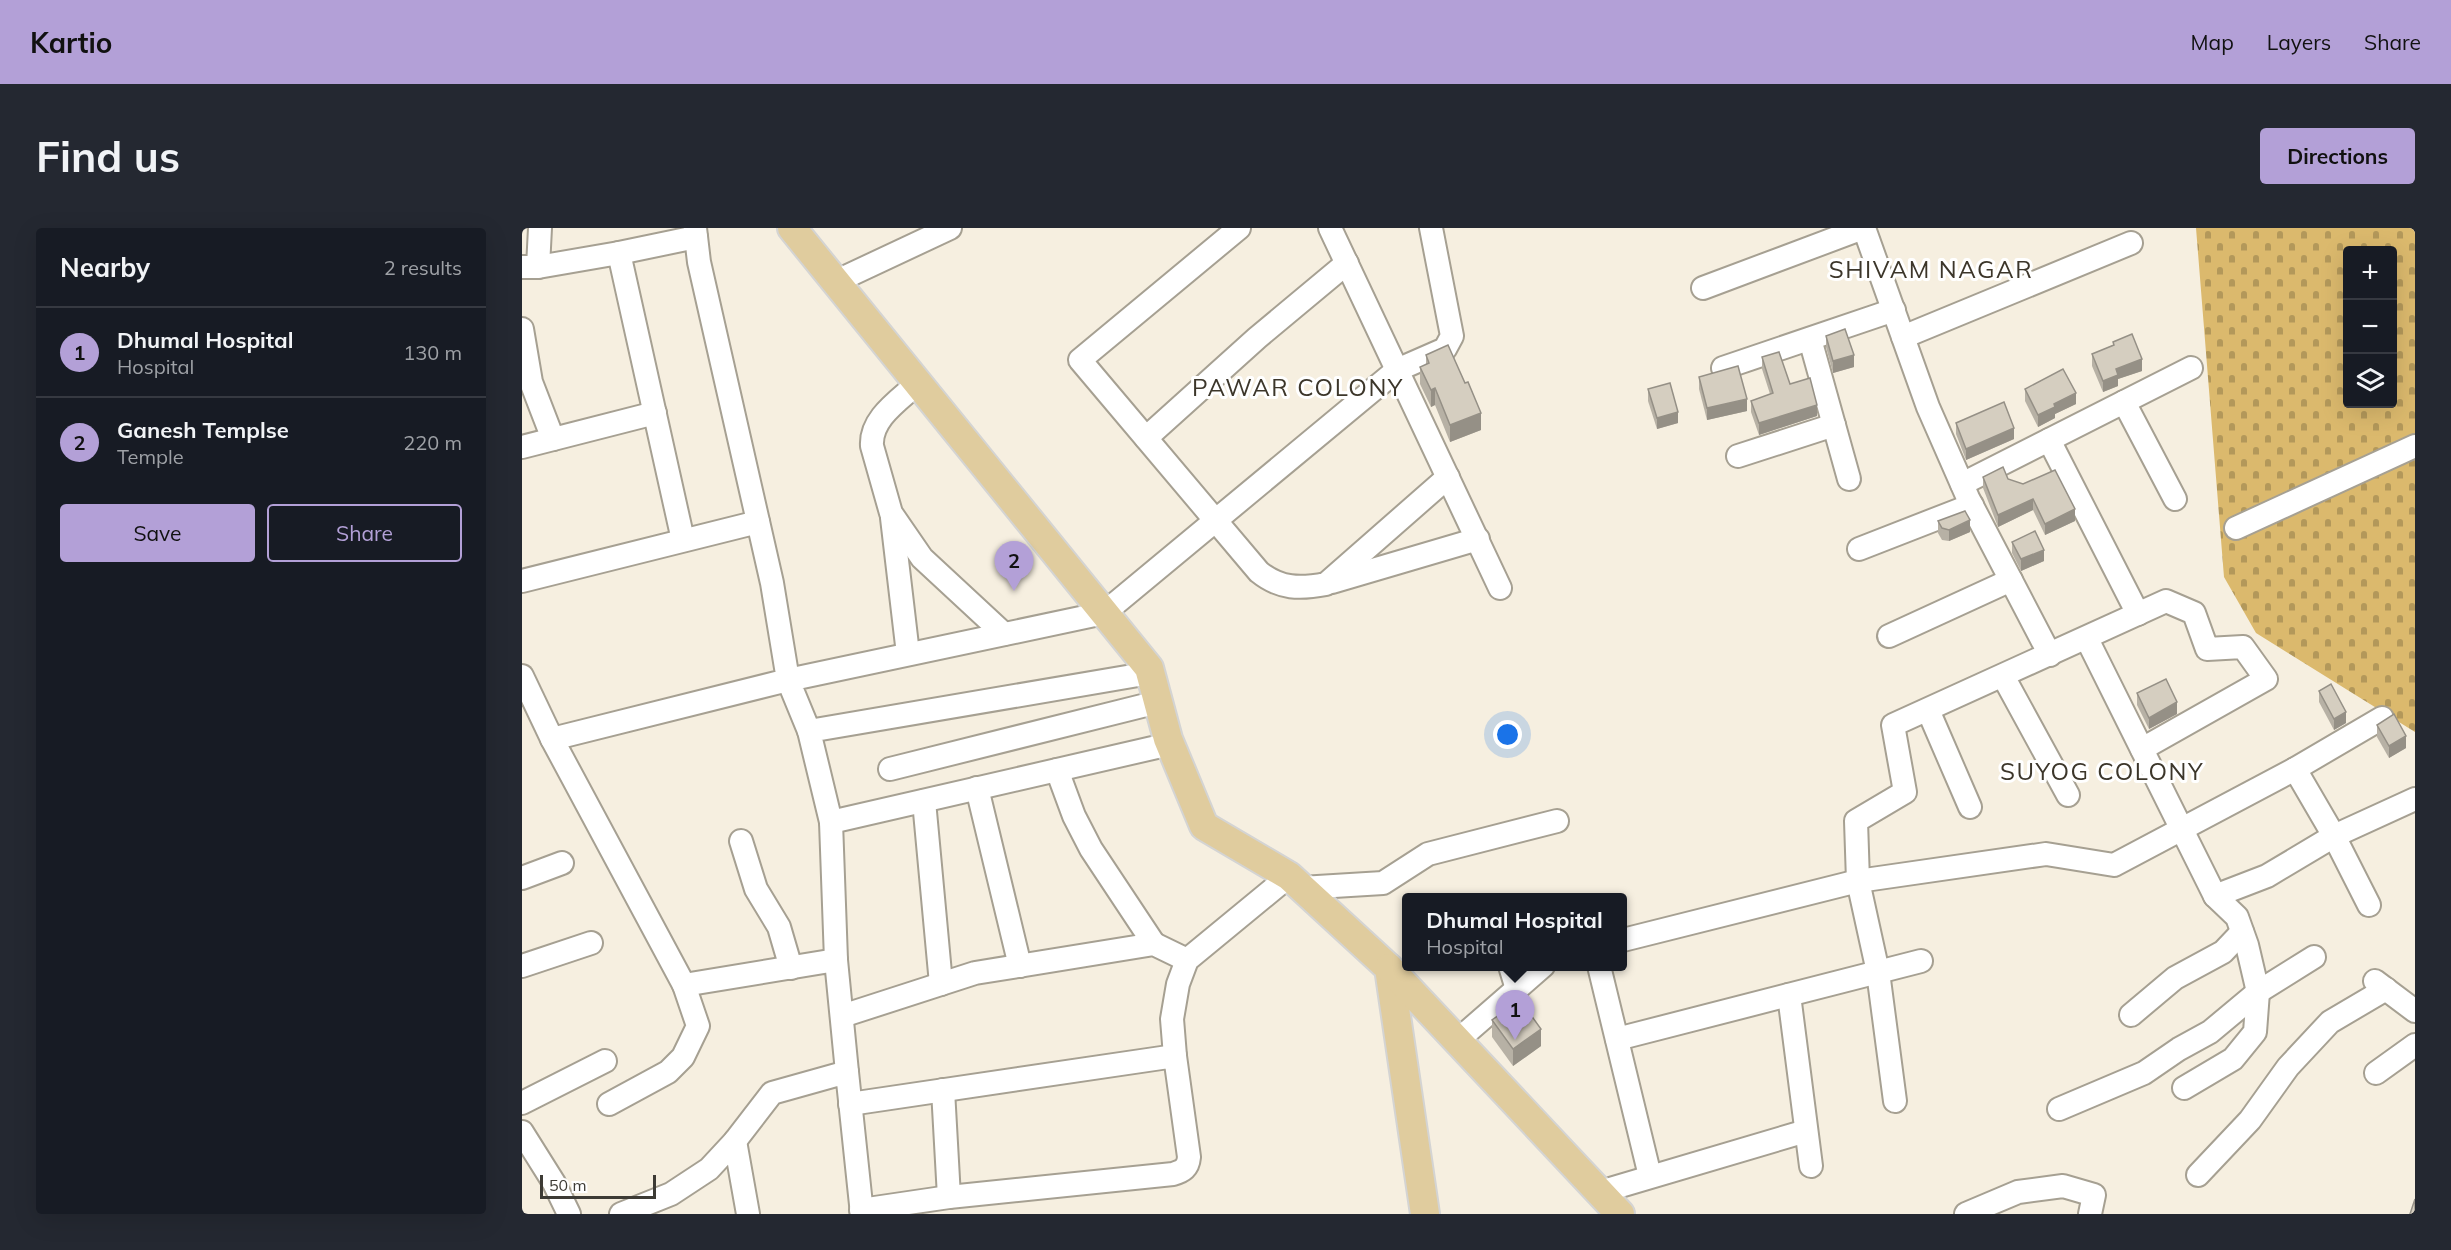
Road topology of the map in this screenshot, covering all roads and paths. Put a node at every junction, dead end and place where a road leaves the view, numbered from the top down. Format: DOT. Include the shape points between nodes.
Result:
graph roads {
  1 [pos="540,228"];
  2 [pos="792,228"];
  3 [pos="950,228"];
  4 [pos="1239,228"];
  5 [pos="1330,228"];
  6 [pos="1431,228"];
  7 [pos="1864,228"];
  8 [pos="695,232"];
  9 [pos="2131,243"];
  10 [pos="618,253"];
  11 [pos="1347,263"];
  12 [pos="530,267"];
  13 [pos="837,281"];
  14 [pos="1703,288"];
  15 [pos="1894,310"];
  16 [pos="522,329"];
  17 [pos="1903,337"];
  18 [pos="1810,339"];
  19 [pos="1723,368"];
  20 [pos="2191,368"];
  21 [pos="1397,370"];
  22 [pos="919,382"];
  23 [pos="2124,402"];
  24 [pos="655,413"];
  25 [pos="1834,425"];
  26 [pos="1146,438"];
  27 [pos="553,439"];
  28 [pos="2049,440"];
  29 [pos="2415,446"];
  30 [pos="522,447"];
  31 [pos="1738,456"];
  32 [pos="1448,477"];
  33 [pos="1849,479"];
  34 [pos="1962,484"];
  35 [pos="2175,499"];
  36 [pos="1972,505"];
  37 [pos="891,513"];
  38 [pos="1216,520"];
  39 [pos="758,522"];
  40 [pos="2236,528"];
  41 [pos="1478,539"];
  42 [pos="683,540"];
  43 [pos="1859,549"];
  44 [pos="2011,580"];
  45 [pos="522,581"];
  46 [pos="1326,584"];
  47 [pos="1500,588"];
  48 [pos="1104,613"];
  49 [pos="2138,614"];
  50 [pos="1004,634"];
  51 [pos="1890,636"];
  52 [pos="2087,639"];
  53 [pos="908,654"];
  54 [pos="2050,655"];
  55 [pos="1150,674"];
  56 [pos="522,676"];
  57 [pos="2003,676"];
  58 [pos="788,680"];
  59 [pos="1158,702"];
  60 [pos="1928,710"];
  61 [pos="2382,718"];
  62 [pos="809,731"];
  63 [pos="552,739"];
  64 [pos="1170,744"];
  65 [pos="2142,749"];
  66 [pos="890,769"];
  67 [pos="2295,769"];
  68 [pos="1057,770"];
  69 [pos="977,788"];
  70 [pos="2068,795"];
  71 [pos="2415,799"];
  72 [pos="924,801"];
  73 [pos="1970,807"];
  74 [pos="1557,821"];
  75 [pos="831,822"];
  76 [pos="2181,830"];
  77 [pos="2334,836"];
  78 [pos="741,841"];
  79 [pos="562,863"];
  80 [pos="522,879"];
  81 [pos="1858,881"];
  82 [pos="1295,882"];
  83 [pos="2215,896"];
  84 [pos="2369,905"];
  85 [pos="2242,932"];
  86 [pos="1627,939"];
  87 [pos="591,942"];
  88 [pos="1154,944"];
  89 [pos="2314,957"];
  90 [pos="836,960"];
  91 [pos="1186,960"];
  92 [pos="1921,961"];
  93 [pos="522,966"];
  94 [pos="1020,966"];
  95 [pos="791,968"];
  96 [pos="1389,968"];
  97 [pos="1512,971"];
  98 [pos="1537,971"];
  99 [pos="1600,971"];
  100 [pos="1878,972"];
  101 [pos="941,984"];
  102 [pos="684,986"];
  103 [pos="1517,989"];
  104 [pos="2258,992"];
  105 [pos="1789,995"];
  106 [pos="2415,1011"];
  107 [pos="2131,1015"];
  108 [pos="842,1016"];
  109 [pos="1617,1039"];
  110 [pos="1458,1041"];
  111 [pos="2415,1045"];
  112 [pos="1175,1056"];
  113 [pos="605,1061"];
  114 [pos="847,1072"];
  115 [pos="2376,1073"];
  116 [pos="2184,1088"];
  117 [pos="943,1090"];
  118 [pos="1895,1101"];
  119 [pos="522,1103"];
  120 [pos="609,1104"];
  121 [pos="850,1104"];
  122 [pos="2059,1109"];
  123 [pos="1806,1131"];
  124 [pos="522,1132"];
  125 [pos="735,1141"];
  126 [pos="531,1163"];
  127 [pos="1811,1166"];
  128 [pos="2198,1175"];
  129 [pos="1650,1176"];
  130 [pos="1600,1192"];
  131 [pos="949,1197"];
  132 [pos="2011,1206"];
  133 [pos="861,1212"];
  134 [pos="569,1214"];
  135 [pos="621,1214"];
  136 [pos="748,1214"];
  137 [pos="1425,1214"];
  138 [pos="1620,1214"];
  139 [pos="1966,1214"];
  140 [pos="2090,1214"];
  1 -- 12 [label="street"];
  2 -- 13 [label="main road"];
  3 -- 13 [label="street"];
  4 -- 26 [label="street" via="1080,360"];
  5 -- 11 [label="street"];
  6 -- 21 [label="street" via="1452,336 1445,349"];
  7 -- 14 [label="street"];
  7 -- 15 [label="street"];
  8 -- 10 [label="street"];
  8 -- 39 [label="street"];
  9 -- 17 [label="street"];
  10 -- 12 [label="street"];
  10 -- 24 [label="street"];
  11 -- 21 [label="street"];
  11 -- 26 [label="street"];
  13 -- 22 [label="main road"];
  15 -- 17 [label="street"];
  15 -- 18 [label="street"];
  16 -- 27 [label="street" via="531,382"];
  17 -- 34 [label="street"];
  18 -- 19 [label="street"];
  18 -- 25 [label="street"];
  20 -- 23 [label="street"];
  21 -- 32 [label="street"];
  21 -- 38 [label="street"];
  22 -- 37 [label="street" via="876,425 872,436"];
  22 -- 48 [label="main road"];
  23 -- 28 [label="street"];
  23 -- 35 [label="street"];
  24 -- 27 [label="street"];
  24 -- 42 [label="street"];
  25 -- 31 [label="street"];
  25 -- 33 [label="street"];
  26 -- 38 [label="street"];
  27 -- 30 [label="street"];
  28 -- 34 [label="street"];
  28 -- 49 [label="street"];
  29 -- 40 [label="street"];
  32 -- 41 [label="street"];
  32 -- 46 [label="street"];
  34 -- 36 [label="street"];
  36 -- 43 [label="street"];
  36 -- 44 [label="street"];
  37 -- 50 [label="street" via="922,558"];
  37 -- 53 [label="street"];
  38 -- 46 [label="street" via="1270,581 1305,588"];
  38 -- 48 [label="street"];
  39 -- 42 [label="street"];
  39 -- 58 [label="street"];
  41 -- 46 [label="street"];
  41 -- 47 [label="street"];
  42 -- 45 [label="street"];
  44 -- 51 [label="street"];
  44 -- 54 [label="street"];
  48 -- 50 [label="street"];
  48 -- 55 [label="main road"];
  49 -- 52 [label="street"];
  49 -- 65 [label="street" via="2166,601 2194,613 2207,650 2242,647 2266,679"];
  50 -- 53 [label="street"];
  52 -- 54 [label="street"];
  52 -- 65 [label="street"];
  53 -- 58 [label="street"];
  54 -- 57 [label="street"];
  55 -- 59 [label="main road"];
  55 -- 62 [label="street"];
  56 -- 63 [label="street"];
  57 -- 60 [label="street"];
  57 -- 70 [label="street"];
  58 -- 62 [label="street"];
  58 -- 63 [label="street"];
  59 -- 64 [label="main road"];
  59 -- 66 [label="street"];
  60 -- 73 [label="street"];
  60 -- 81 [label="street" via="1893,725 1905,792 1856,821"];
  61 -- 67 [label="street"];
  62 -- 75 [label="street"];
  63 -- 102 [label="street"];
  64 -- 68 [label="street"];
  64 -- 82 [label="main road" via="1204,826"];
  65 -- 76 [label="street"];
  67 -- 76 [label="street"];
  67 -- 77 [label="street"];
  68 -- 69 [label="street"];
  68 -- 88 [label="street" via="1091,849"];
  69 -- 72 [label="street"];
  69 -- 94 [label="street"];
  71 -- 77 [label="street"];
  72 -- 75 [label="street"];
  72 -- 101 [label="street"];
  74 -- 82 [label="street" via="1428,854 1383,883"];
  75 -- 90 [label="street"];
  76 -- 81 [label="street" via="2114,865 2046,854"];
  76 -- 83 [label="street"];
  77 -- 83 [label="street" via="2267,876"];
  77 -- 84 [label="street"];
  78 -- 95 [label="street" via="756,889 779,927"];
  79 -- 80 [label="street"];
  81 -- 86 [label="street"];
  81 -- 100 [label="street"];
  82 -- 91 [label="street"];
  82 -- 96 [label="main road"];
  83 -- 85 [label="street" via="2236,917"];
  85 -- 104 [label="street"];
  85 -- 107 [label="street" via="2223,952 2175,978"];
  87 -- 93 [label="street"];
  88 -- 91 [label="street"];
  88 -- 94 [label="street"];
  89 -- 104 [label="street"];
  90 -- 95 [label="street"];
  90 -- 108 [label="street"];
  91 -- 112 [label="street" via="1172,1019"];
  92 -- 100 [label="street"];
  94 -- 101 [label="street" via="975,973"];
  95 -- 102 [label="street"];
  96 -- 110 [label="main road"];
  96 -- 137 [label="main road"];
  97 -- 103 [label="street"];
  98 -- 103 [label="street"];
  99 -- 109 [label="street"];
  100 -- 105 [label="street"];
  100 -- 118 [label="street"];
  101 -- 108 [label="street"];
  102 -- 120 [label="street" via="698,1026 683,1057 668,1072"];
  103 -- 110 [label="street"];
  104 -- 116 [label="street" via="2255,1032 2233,1059"];
  104 -- 122 [label="street" via="2210,1032 2144,1073"];
  105 -- 109 [label="street"];
  105 -- 123 [label="street"];
  106 -- 128 [label="street" via="2380,984 2330,1022 2288,1067 2250,1120"];
  108 -- 114 [label="street"];
  109 -- 129 [label="street"];
  110 -- 130 [label="main road"];
  111 -- 115 [label="street"];
  112 -- 117 [label="street"];
  112 -- 131 [label="street" via="1189,1156 1183,1171"];
  113 -- 119 [label="street"];
  114 -- 121 [label="street"];
  114 -- 125 [label="street" via="772,1094"];
  117 -- 121 [label="street"];
  117 -- 131 [label="street"];
  121 -- 133 [label="street"];
  123 -- 127 [label="street"];
  123 -- 129 [label="street"];
  124 -- 126 [label="street"];
  125 -- 135 [label="street" via="709,1169 671,1194"];
  125 -- 136 [label="street"];
  126 -- 134 [label="street" via="554,1182"];
  129 -- 130 [label="street"];
  130 -- 138 [label="main road"];
  131 -- 133 [label="street"];
  132 -- 139 [label="street"];
  132 -- 140 [label="street" via="2018,1192 2063,1186 2094,1195"];
}
